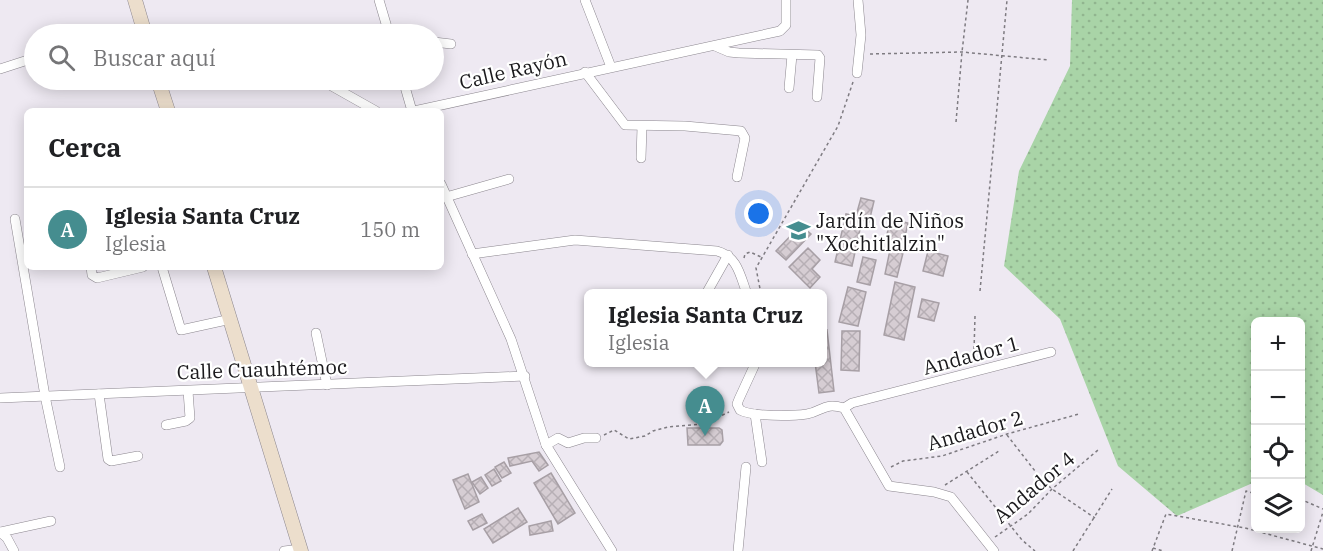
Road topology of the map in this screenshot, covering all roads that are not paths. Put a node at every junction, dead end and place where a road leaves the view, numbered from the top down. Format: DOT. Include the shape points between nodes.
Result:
graph roads {
  1 [pos="135,0"];
  2 [pos="379,0"];
  3 [pos="585,0"];
  4 [pos="786,0"];
  5 [pos="858,0"];
  6 [pos="142,24"];
  7 [pos="386,24"];
  8 [pos="444,43"];
  9 [pos="451,44"];
  10 [pos="715,46"];
  11 [pos="792,55"];
  12 [pos="24,61"];
  13 [pos="611,67"];
  14 [pos="0,69"];
  15 [pos="585,72"];
  16 [pos="857,73"];
  17 [pos="789,88"];
  18 [pos="161,90"];
  19 [pos="339,90"];
  20 [pos="406,90"];
  21 [pos="818,97"];
  22 [pos="167,108"];
  23 [pos="371,108"];
  24 [pos="412,108"];
  25 [pos="426,108"];
  26 [pos="642,127"];
  27 [pos="641,158"];
  28 [pos="737,177"];
  29 [pos="509,179"];
  30 [pos="444,190"];
  31 [pos="447,197"];
  32 [pos="15,219"];
  33 [pos="472,254"];
  34 [pos="728,255"];
  35 [pos="91,270"];
  36 [pos="131,270"];
  37 [pos="163,270"];
  38 [pos="215,270"];
  39 [pos="709,289"];
  40 [pos="745,289"];
  41 [pos="231,319"];
  42 [pos="316,333"];
  43 [pos="1052,352"];
  44 [pos="754,367"];
  45 [pos="525,375"];
  46 [pos="327,385"];
  47 [pos="251,389"];
  48 [pos="188,391"];
  49 [pos="99,394"];
  50 [pos="45,396"];
  51 [pos="0,398"];
  52 [pos="844,408"];
  53 [pos="755,414"];
  54 [pos="166,425"];
  55 [pos="596,438"];
  56 [pos="546,445"];
  57 [pos="138,456"];
  58 [pos="762,462"];
  59 [pos="60,467"];
  60 [pos="746,467"];
  61 [pos="51,521"];
  62 [pos="0,532"];
  63 [pos="991,547"];
  64 [pos="13,548"];
  65 [pos="0,549"];
  66 [pos="301,550"];
  67 [pos="284,551"];
  68 [pos="612,551"];
  69 [pos="738,551"];
  1 -- 6 [label="street"];
  2 -- 7 [label="street"];
  3 -- 13 [label="street"];
  4 -- 10 [label="street, Calle Rayón" via="783,29"];
  5 -- 16 [label="street" via="861,20"];
  8 -- 9 [label="street"];
  10 -- 11 [label="street, Calle Rayón" via="729,52"];
  10 -- 13 [label="street, Calle Rayón"];
  11 -- 17 [label="street"];
  11 -- 21 [label="street, Calle Rayón" via="819,56"];
  12 -- 14 [label="street"];
  13 -- 15 [label="street, Calle Rayón"];
  15 -- 25 [label="street, Calle Rayón"];
  15 -- 26 [label="street, Calle Rayón" via="621,121"];
  18 -- 22 [label="street"];
  19 -- 23 [label="street"];
  20 -- 24 [label="street"];
  26 -- 27 [label="street"];
  26 -- 28 [label="street, Calle Rayón" via="741,131 745,138"];
  29 -- 31 [label="street"];
  30 -- 31 [label="street"];
  31 -- 33 [label="street"];
  32 -- 50 [label="street"];
  33 -- 34 [label="street" via="575,240"];
  33 -- 45 [label="street"];
  34 -- 39 [label="street"];
  34 -- 40 [label="street" via="736,263"];
  35 -- 36 [label="street" via="97,278"];
  37 -- 41 [label="street" via="181,330"];
  38 -- 41 [label="street"];
  41 -- 47 [label="street"];
  42 -- 46 [label="street"];
  43 -- 52 [label="street, Andador 1"];
  44 -- 53 [label="street, Andador 1" via="738,408"];
  45 -- 46 [label="street, Calle Cuauhtémoc"];
  45 -- 56 [label="street"];
  46 -- 47 [label="street, Calle Cuauhtémoc"];
  47 -- 48 [label="street, Calle Cuauhtémoc"];
  47 -- 66 [label="street"];
  48 -- 49 [label="street, Calle Cuauhtémoc"];
  48 -- 54 [label="street" via="190,418"];
  49 -- 50 [label="street, Calle Cuauhtémoc"];
  49 -- 57 [label="street" via="108,459"];
  50 -- 51 [label="street, Calle Cuauhtémoc"];
  50 -- 59 [label="street"];
  52 -- 53 [label="street, Andador 1" via="826,406 809,414"];
  52 -- 63 [label="street" via="891,488 951,497"];
  53 -- 58 [label="street"];
  55 -- 56 [label="street" via="568,443 558,438"];
  56 -- 68 [label="street"];
  60 -- 69 [label="street"];
  61 -- 62 [label="street"];
  62 -- 64 [label="street"];
  64 -- 65 [label="street"];
  66 -- 67 [label="street"];
}
